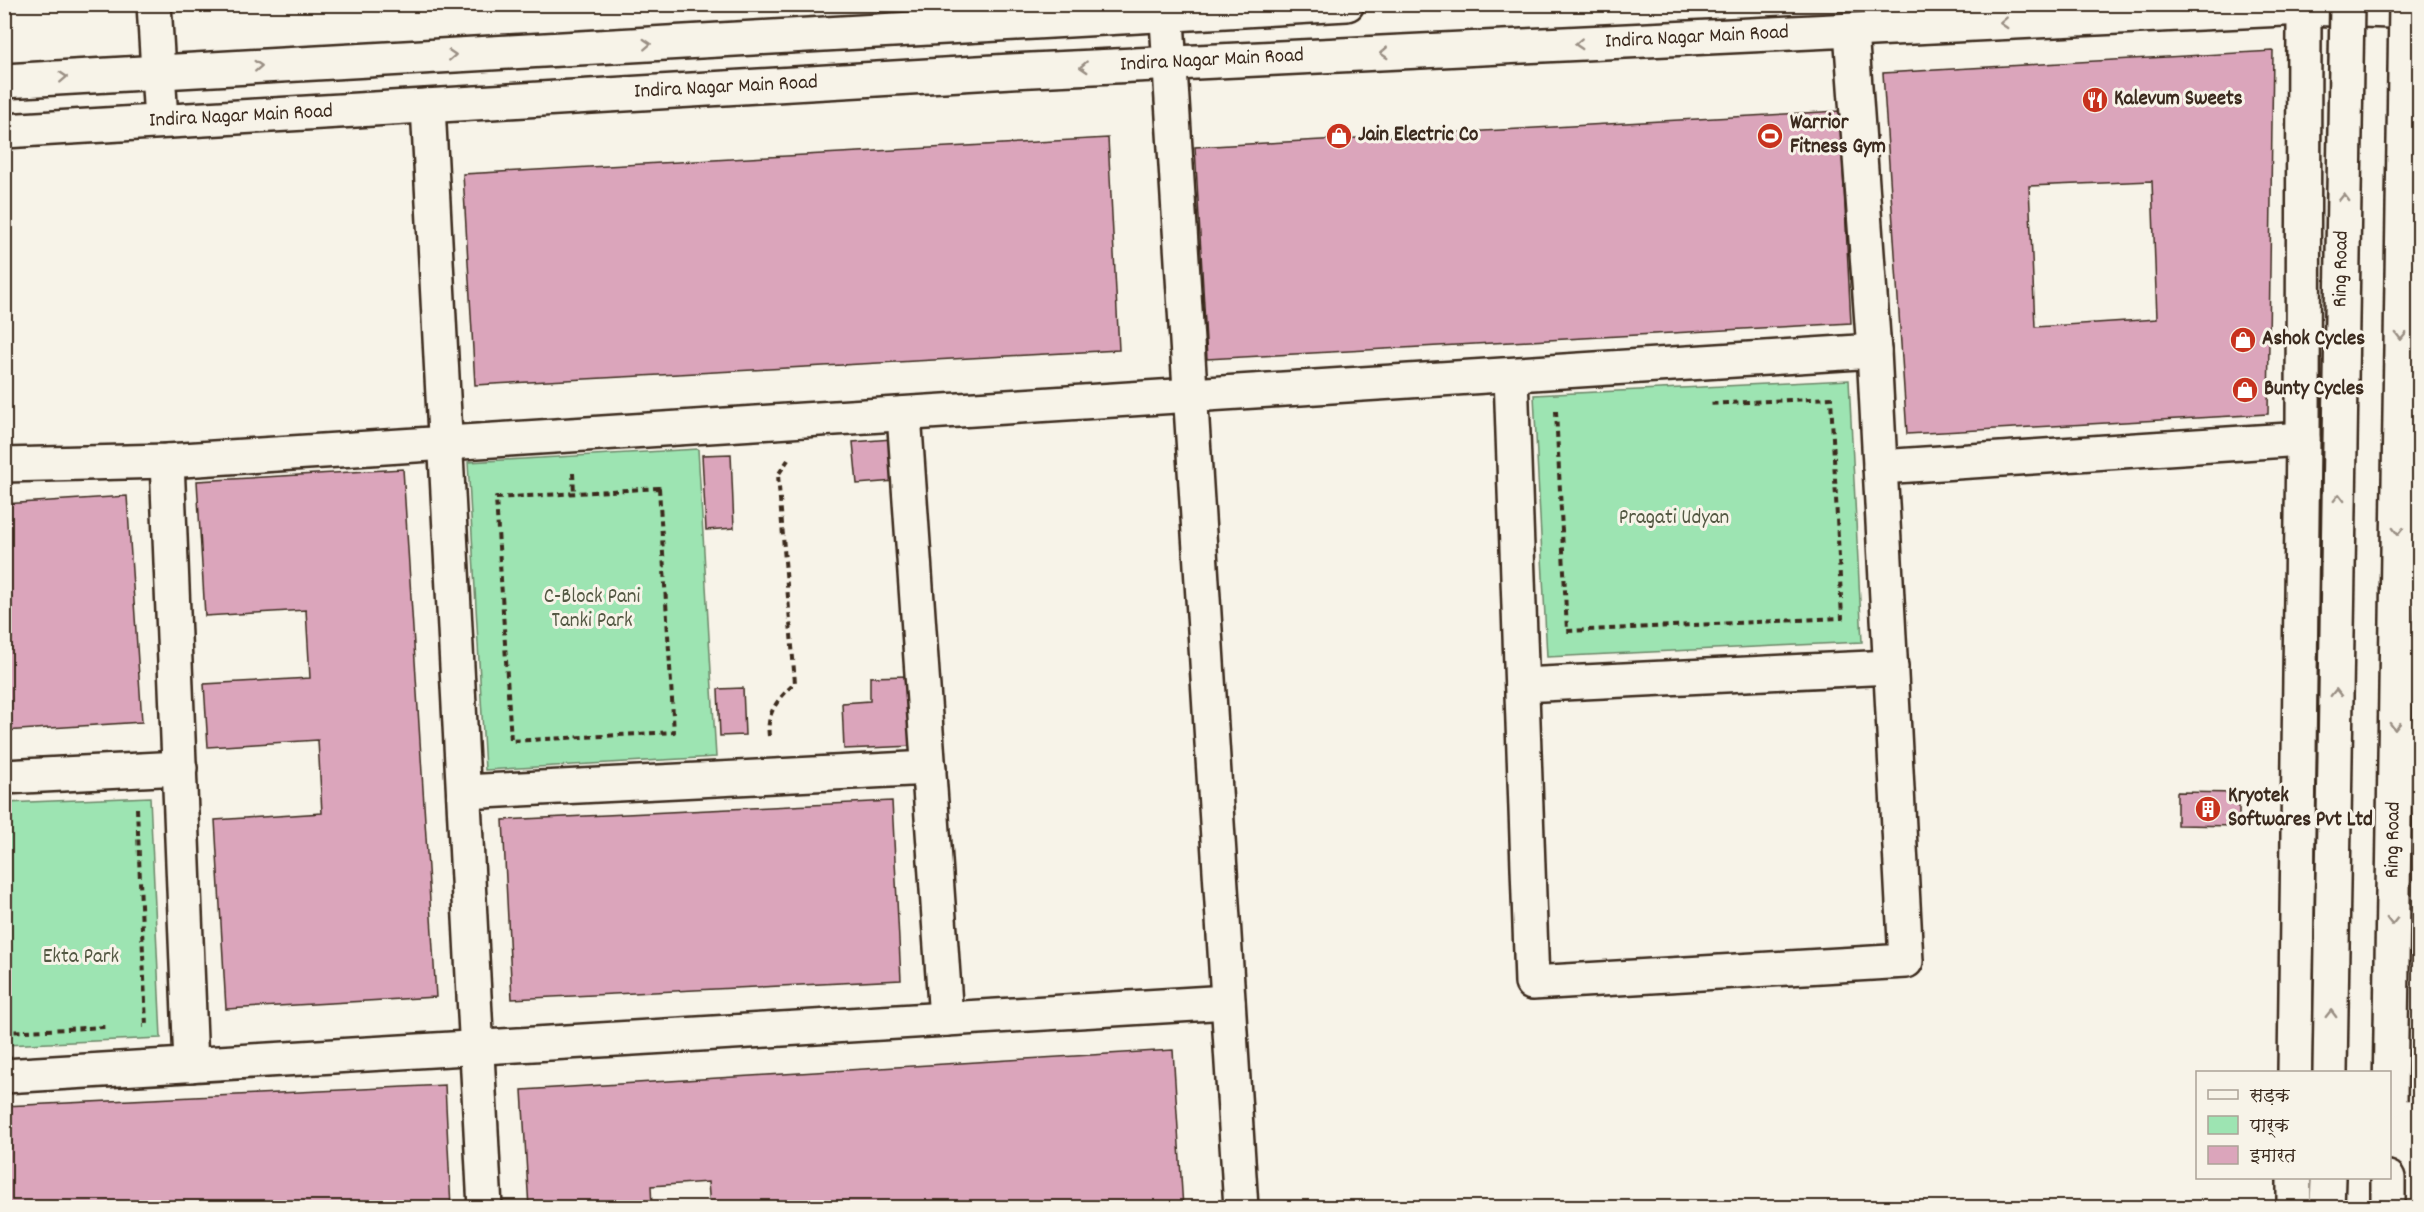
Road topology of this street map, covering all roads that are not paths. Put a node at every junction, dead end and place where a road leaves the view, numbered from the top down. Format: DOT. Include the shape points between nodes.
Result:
graph roads {
  1 [pos="154,4"];
  2 [pos="1347,4"];
  3 [pos="2347,4"];
  4 [pos="2406,4"];
  5 [pos="2304,6"];
  6 [pos="1167,9"];
  7 [pos="2420,12"];
  8 [pos="897,17"];
  9 [pos="1851,31"];
  10 [pos="1170,63"];
  11 [pos="158,72"];
  12 [pos="4,81"];
  13 [pos="429,106"];
  14 [pos="161,121"];
  15 [pos="4,131"];
  16 [pos="1874,351"];
  17 [pos="1511,375"];
  18 [pos="1191,395"];
  19 [pos="904,414"];
  20 [pos="2303,439"];
  21 [pos="446,443"];
  22 [pos="167,461"];
  23 [pos="4,465"];
  24 [pos="1880,467"];
  25 [pos="1890,666"];
  26 [pos="1522,685"];
  27 [pos="180,768"];
  28 [pos="929,768"];
  29 [pos="4,777"];
  30 [pos="464,792"];
  31 [pos="1228,1002"];
  32 [pos="946,1019"];
  33 [pos="477,1048"];
  34 [pos="191,1065"];
  35 [pos="2295,1071"];
  36 [pos="2330,1071"];
  37 [pos="2390,1071"];
  38 [pos="4,1076"];
  39 [pos="2294,1179"];
  40 [pos="2328,1179"];
  41 [pos="2388,1179"];
  42 [pos="485,1208"];
  43 [pos="1241,1208"];
  44 [pos="2294,1208"];
  45 [pos="2328,1208"];
  46 [pos="2388,1208"];
  1 -- 11 [label="main road"];
  2 -- 6 [label="main road"];
  36 -- 3 [label="main road, Ring Road, one-way, bridge"];
  4 -- 37 [label="main road, Ring Road, one-way, bridge"];
  5 -- 7 [label="main road, Indira Nagar Main Road"];
  5 -- 9 [label="main road, Indira Nagar Main Road, one-way"];
  5 -- 20 [label="main road"];
  6 -- 8 [label="main road"];
  6 -- 10 [label="main road"];
  11 -- 8 [label="main road, one-way"];
  9 -- 10 [label="main road, Indira Nagar Main Road, one-way"];
  9 -- 16 [label="main road"];
  10 -- 13 [label="main road, Indira Nagar Main Road, one-way"];
  10 -- 18 [label="main road"];
  12 -- 11 [label="main road, one-way"];
  11 -- 14 [label="main road"];
  13 -- 14 [label="main road, Indira Nagar Main Road"];
  13 -- 21 [label="main road"];
  14 -- 15 [label="main road, Indira Nagar Main Road"];
  16 -- 17 [label="main road"];
  16 -- 24 [label="main road"];
  17 -- 18 [label="main road"];
  17 -- 26 [label="main road"];
  18 -- 19 [label="main road"];
  18 -- 31 [label="main road"];
  19 -- 21 [label="main road"];
  19 -- 28 [label="main road"];
  20 -- 24 [label="main road"];
  20 -- 35 [label="main road"];
  21 -- 22 [label="main road"];
  21 -- 30 [label="main road"];
  22 -- 23 [label="main road"];
  22 -- 27 [label="main road"];
  24 -- 25 [label="main road"];
  25 -- 26 [label="main road"];
  25 -- 26 [label="main road" via="1906,961 1532,983"];
  27 -- 29 [label="main road"];
  27 -- 34 [label="main road"];
  28 -- 30 [label="main road"];
  28 -- 32 [label="main road"];
  30 -- 33 [label="main road"];
  31 -- 32 [label="main road"];
  31 -- 43 [label="main road"];
  32 -- 33 [label="main road"];
  33 -- 34 [label="main road"];
  33 -- 42 [label="main road"];
  34 -- 38 [label="main road"];
  39 -- 44 [label="main road"];
  40 -- 45 [label="main road"];
  41 -- 46 [label="main road"];
}
